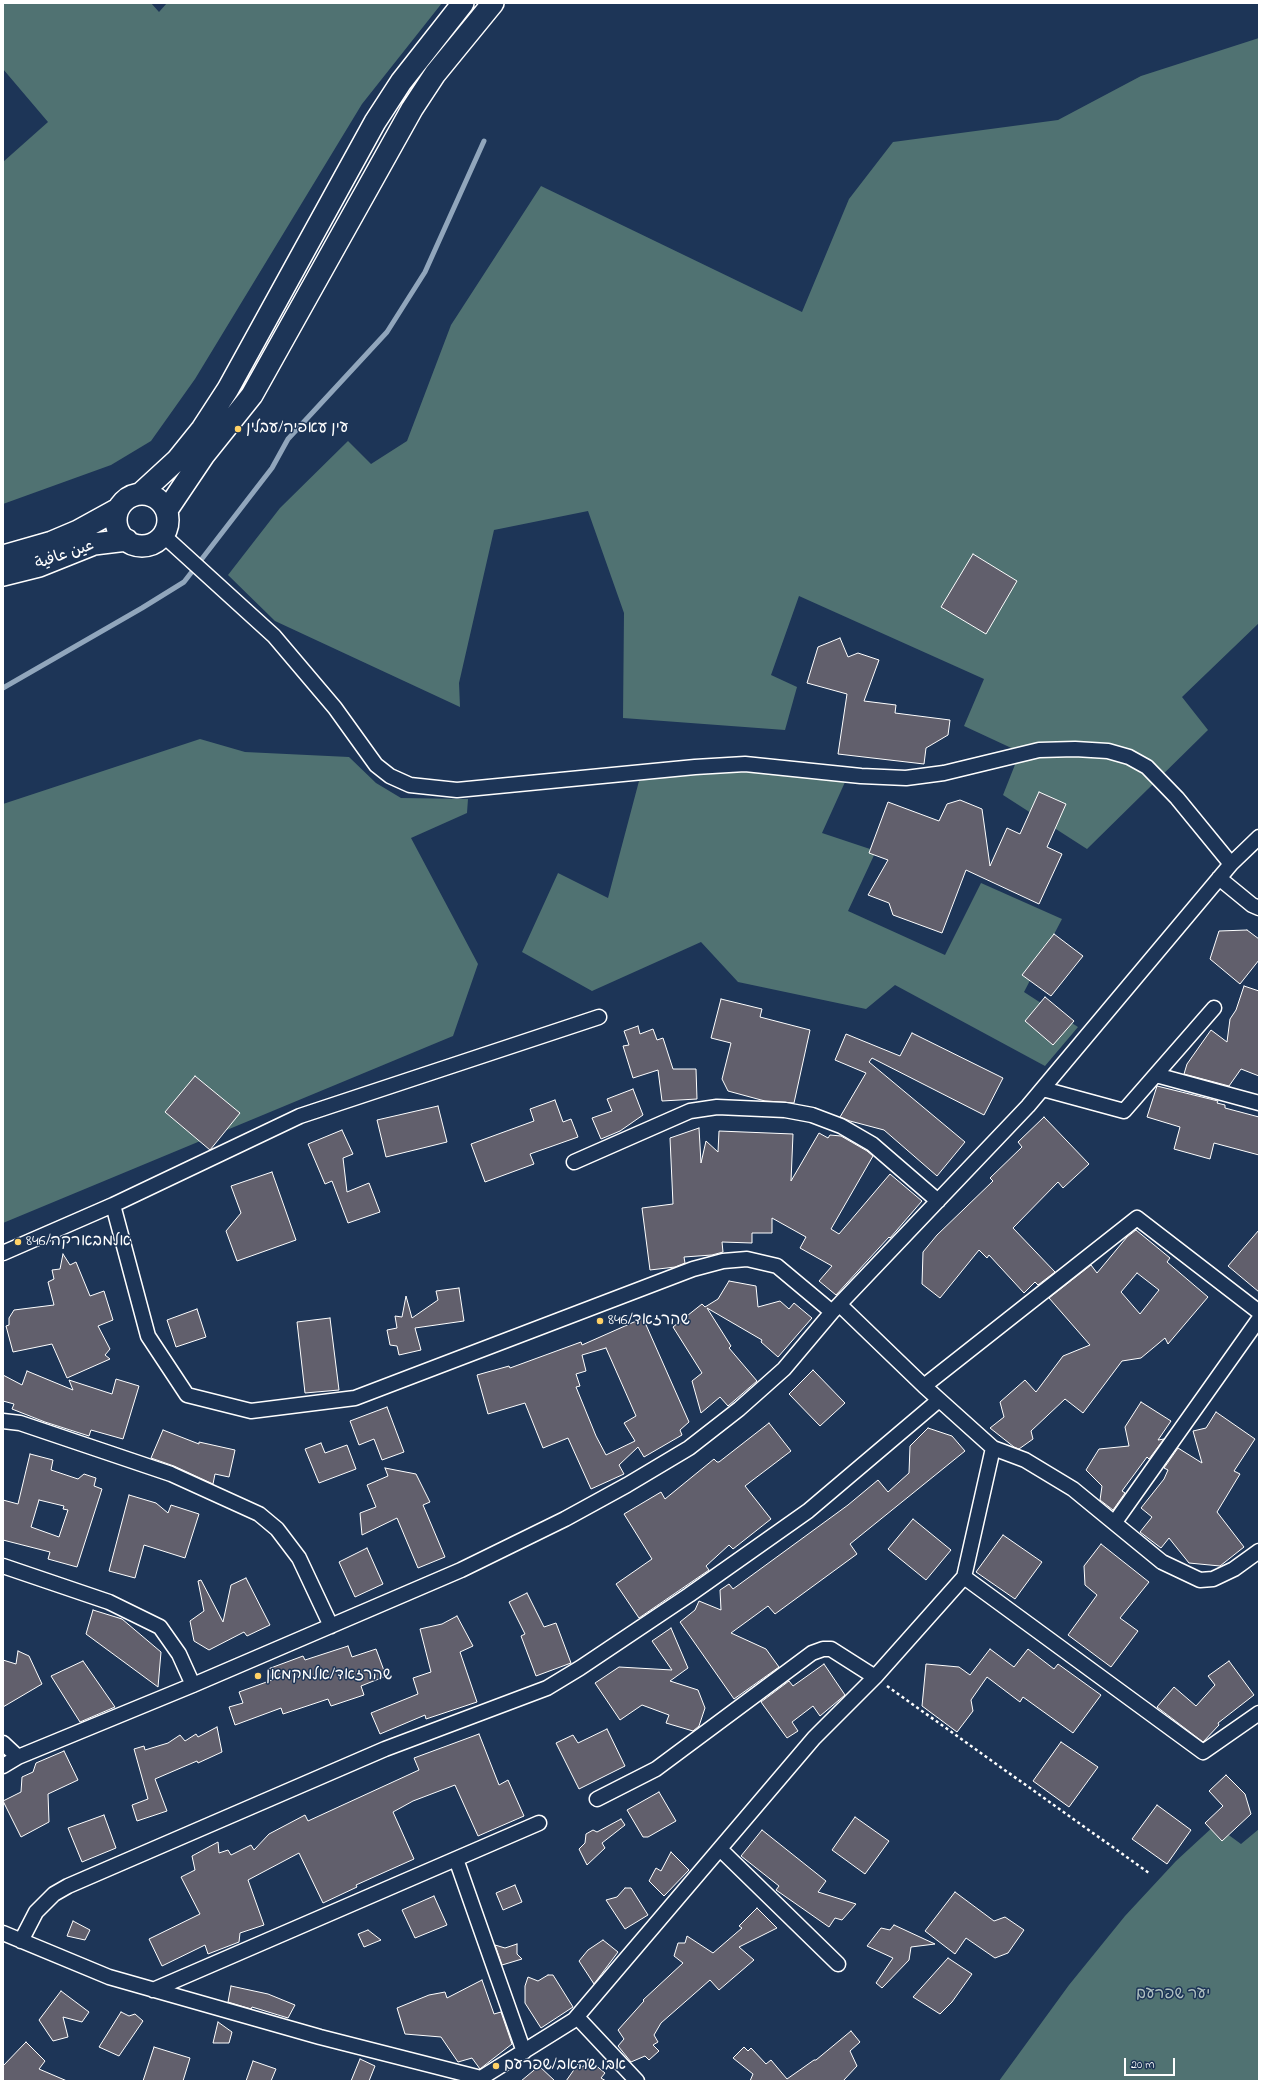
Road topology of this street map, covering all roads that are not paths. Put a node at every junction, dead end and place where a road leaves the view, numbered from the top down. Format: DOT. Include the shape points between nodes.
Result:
graph roads {
  1 [pos="463,3"];
  2 [pos="493,3"];
  3 [pos="140,494"];
  4 [pos="118,509"];
  5 [pos="167,510"];
  6 [pos="163,536"];
  7 [pos="127,540"];
  8 [pos="3,556"];
  9 [pos="3,575"];
  10 [pos="1259,837"];
  11 [pos="1231,864"];
  12 [pos="1219,878"];
  13 [pos="1259,908"];
  14 [pos="1214,1008"];
  15 [pos="599,1017"];
  16 [pos="1156,1074"];
  17 [pos="1043,1089"];
  18 [pos="1259,1103"];
  19 [pos="574,1162"];
  20 [pos="938,1201"];
  21 [pos="113,1205"];
  22 [pos="3,1253"];
  23 [pos="836,1308"];
  24 [pos="1259,1312"];
  25 [pos="1259,1319"];
  26 [pos="924,1386"];
  27 [pos="939,1400"];
  28 [pos="3,1421"];
  29 [pos="993,1448"];
  30 [pos="1115,1522"];
  31 [pos="1259,1551"];
  32 [pos="3,1566"];
  33 [pos="964,1577"];
  34 [pos="331,1626"];
  35 [pos="875,1677"];
  36 [pos="193,1685"];
  37 [pos="1259,1713"];
  38 [pos="3,1743"];
  39 [pos="18,1757"];
  40 [pos="3,1766"];
  41 [pos="597,1799"];
  42 [pos="539,1823"];
  43 [pos="720,1849"];
  44 [pos="456,1859"];
  45 [pos="3,1933"];
  46 [pos="21,1941"];
  47 [pos="838,1964"];
  48 [pos="153,1990"];
  49 [pos="577,2017"];
  50 [pos="524,2052"];
  51 [pos="482,2080"];
  52 [pos="637,2081"];
  1 -- 3 [label="main road" via="401,82 375,122 228,389 202,429 177,460"];
  2 -- 5 [label="main road" via="435,74 408,116 252,395 204,455"];
  3 -- 4 [label="main road" via="125,500"];
  3 -- 5 [label="main road" via="156,497"];
  4 -- 7 [label="main road" via="118,530"];
  4 -- 8 [label="main road, عين عافية" via="52,542"];
  5 -- 6 [label="main road" via="168,523"];
  6 -- 7 [label="main road" via="156,542 139,546"];
  6 -- 11 [label="street" via="274,636 335,708 376,765 390,776 410,785 457,790 745,764 906,778 944,773 1038,750 1075,749 1108,752 1129,757 1147,767 1177,798"];
  7 -- 9 [label="main road, عين عافية" via="94,544 39,566"];
  10 -- 11 [label="street"];
  11 -- 12 [label="street"];
  12 -- 13 [label="street"];
  12 -- 17 [label="street"];
  14 -- 16 [label="street"];
  15 -- 21 [label="street" via="300,1116"];
  16 -- 17 [label="street" via="1124,1110"];
  16 -- 18 [label="street"];
  17 -- 20 [label="street"];
  19 -- 20 [label="street" via="690,1111 717,1107 785,1110 812,1115 841,1126 872,1144"];
  20 -- 23 [label="street"];
  21 -- 22 [label="street"];
  21 -- 23 [label="street" via="148,1336 187,1395 251,1411 355,1398 694,1269 723,1261 748,1259 777,1266"];
  23 -- 26 [label="street"];
  23 -- 34 [label="street" via="784,1369 689,1448 565,1519 461,1570"];
  24 -- 26 [label="street" via="1136,1218"];
  25 -- 30 [label="street"];
  26 -- 27 [label="street"];
  27 -- 29 [label="street"];
  27 -- 46 [label="street" via="808,1511 689,1595 547,1688 385,1749 68,1886 54,1894 36,1912"];
  28 -- 34 [label="street" via="20,1423 171,1474 259,1514 277,1529 299,1558"];
  29 -- 30 [label="street" via="1025,1460 1073,1489"];
  29 -- 33 [label="street"];
  30 -- 31 [label="street" via="1162,1562 1200,1580 1213,1579 1234,1569"];
  32 -- 36 [label="street" via="109,1602 160,1627 179,1654"];
  33 -- 35 [label="street"];
  33 -- 37 [label="street" via="1203,1752"];
  34 -- 36 [label="street"];
  35 -- 41 [label="street" via="831,1649 812,1653 656,1769"];
  35 -- 43 [label="street" via="814,1738"];
  36 -- 39 [label="street"];
  38 -- 39 [label="street"];
  39 -- 40 [label="street"];
  42 -- 44 [label="street"];
  43 -- 47 [label="street"];
  43 -- 49 [label="street"];
  44 -- 48 [label="street"];
  44 -- 50 [label="street"];
  45 -- 46 [label="street"];
  46 -- 48 [label="street" via="109,1977"];
  48 -- 51 [label="street"];
  49 -- 50 [label="street"];
  49 -- 52 [label="street"];
  50 -- 51 [label="street"];
}
